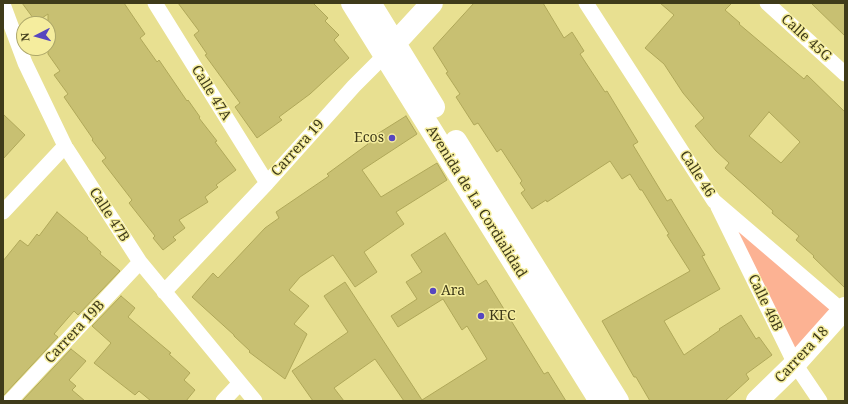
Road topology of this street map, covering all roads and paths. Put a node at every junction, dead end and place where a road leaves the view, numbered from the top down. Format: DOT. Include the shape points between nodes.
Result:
graph roads {
  1 [pos="155,3"];
  2 [pos="352,3"];
  3 [pos="370,3"];
  4 [pos="432,3"];
  5 [pos="586,3"];
  6 [pos="767,3"];
  7 [pos="3,4"];
  8 [pos="389,49"];
  9 [pos="845,74"];
  10 [pos="65,146"];
  11 [pos="267,183"];
  12 [pos="714,201"];
  13 [pos="5,207"];
  14 [pos="140,262"];
  15 [pos="164,292"];
  16 [pos="844,311"];
  17 [pos="795,364"];
  18 [pos="240,383"];
  19 [pos="10,401"];
  20 [pos="223,401"];
  21 [pos="255,401"];
  22 [pos="600,401"];
  23 [pos="618,401"];
  24 [pos="758,401"];
  25 [pos="820,401"];
  1 -- 11 [label="street, Calle 47A"];
  2 -- 8 [label="main road, Avenida de La Cordialidad"];
  3 -- 8 [label="main road, Avenida de La Cordialidad"];
  4 -- 8 [label="main road, Carrera 19"];
  5 -- 12 [label="street, Calle 46"];
  6 -- 9 [label="street, Calle 45G"];
  7 -- 10 [label="street, Calle 47B" via="25,63"];
  8 -- 11 [label="street, Carrera 19"];
  8 -- 22 [label="main road, Avenida de La Cordialidad" via="441,145"];
  8 -- 23 [label="main road, Avenida de La Cordialidad"];
  10 -- 13 [label="street"];
  10 -- 14 [label="street, Calle 47B"];
  11 -- 15 [label="street, Carrera 19"];
  12 -- 16 [label="street, Calle 46"];
  12 -- 17 [label="street, Calle 46B"];
  14 -- 15 [label="street, Calle 47B"];
  14 -- 19 [label="street, Carrera 19B"];
  15 -- 18 [label="street, Calle 47B"];
  16 -- 17 [label="main road, Carrera 18"];
  17 -- 24 [label="main road, Carrera 18"];
  17 -- 25 [label="street, Calle 46B"];
  18 -- 20 [label="street"];
  18 -- 21 [label="street, Calle 47B"];
}
